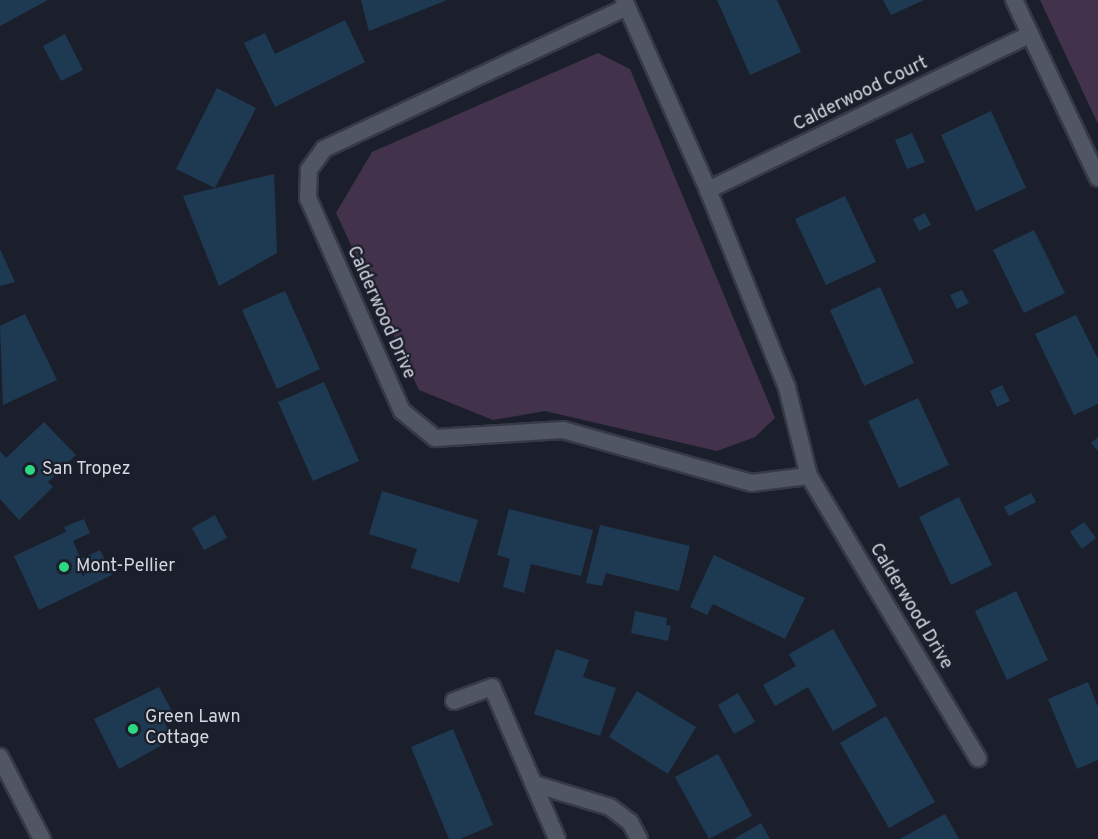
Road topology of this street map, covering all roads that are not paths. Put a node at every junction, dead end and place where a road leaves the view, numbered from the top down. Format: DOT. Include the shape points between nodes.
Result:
graph roads {
  1 [pos="1014,0"];
  2 [pos="626,4"];
  3 [pos="1030,34"];
  4 [pos="1098,178"];
  5 [pos="708,190"];
  6 [pos="809,476"];
  7 [pos="454,701"];
  8 [pos="0,756"];
  9 [pos="978,758"];
  10 [pos="4,782"];
  11 [pos="534,784"];
  12 [pos="42,839"];
  13 [pos="558,839"];
  14 [pos="639,839"];
  1 -- 3 [label="street"];
  2 -- 5 [label="street, Calderwood Drive"];
  2 -- 6 [label="street, Calderwood Drive" via="324,149 309,170 308,198 402,411 435,438 563,430 751,483"];
  3 -- 4 [label="street"];
  3 -- 5 [label="street, Calderwood Court"];
  5 -- 6 [label="street, Calderwood Drive" via="787,388"];
  6 -- 9 [label="street, Calderwood Drive"];
  7 -- 11 [label="street" via="492,687"];
  8 -- 10 [label="street"];
  10 -- 12 [label="street"];
  11 -- 13 [label="street"];
  11 -- 14 [label="street" via="610,807 630,822"];
}
